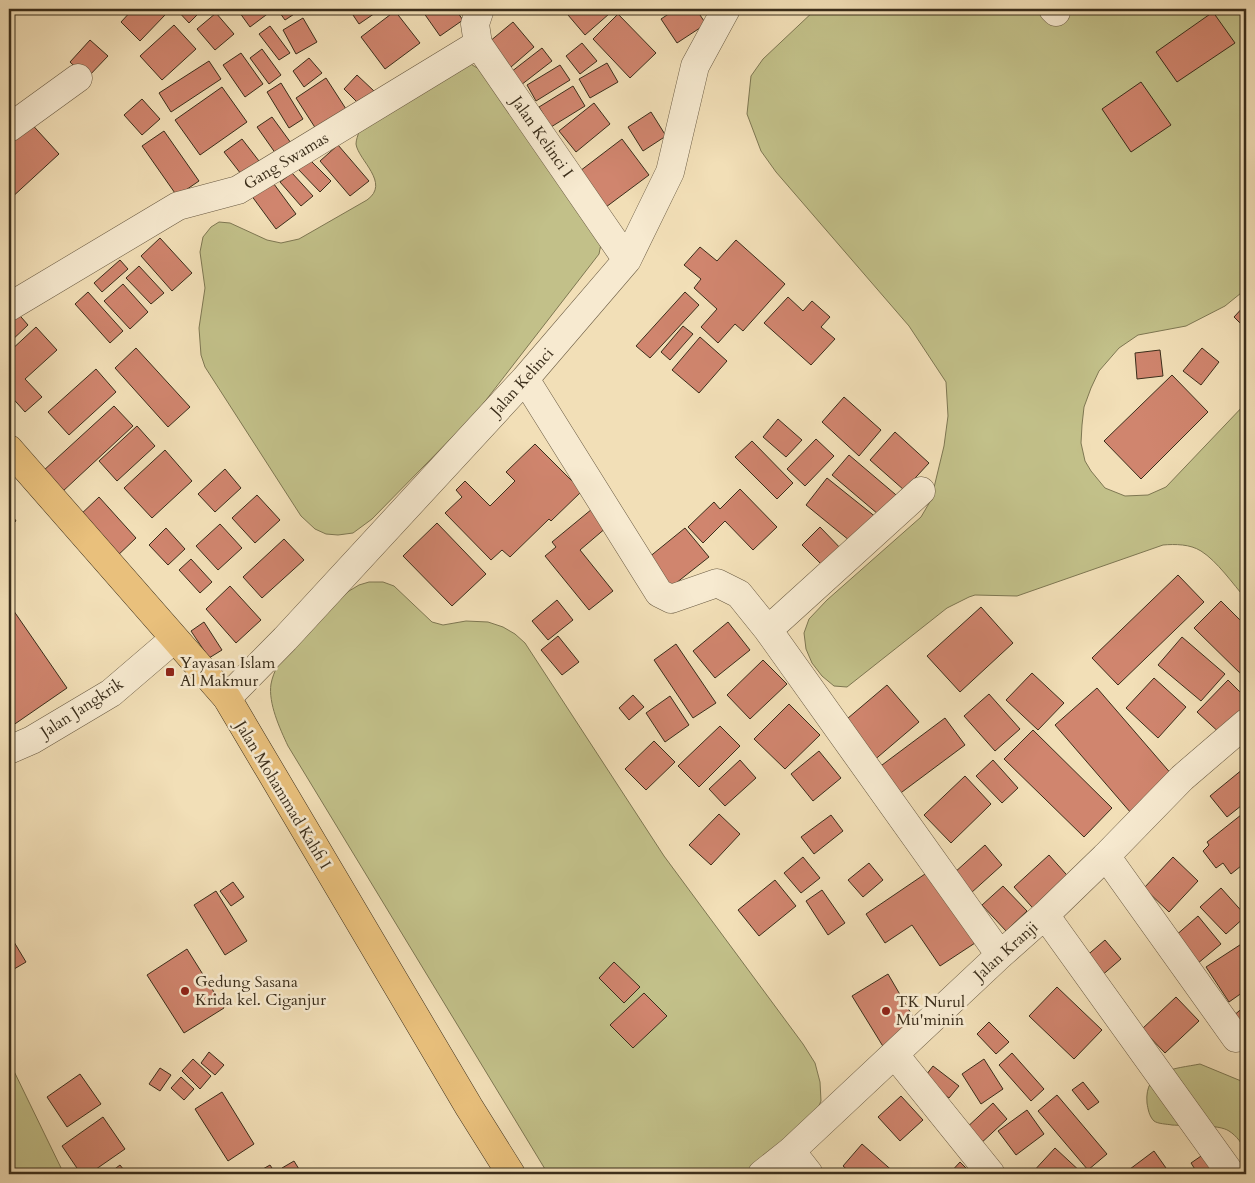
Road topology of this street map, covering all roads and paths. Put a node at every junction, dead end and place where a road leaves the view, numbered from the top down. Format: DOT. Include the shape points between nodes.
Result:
graph roads {
  1 [pos="480,9"];
  2 [pos="726,9"];
  3 [pos="478,44"];
  4 [pos="78,78"];
  5 [pos="9,128"];
  6 [pos="627,260"];
  7 [pos="9,307"];
  8 [pos="525,380"];
  9 [pos="9,449"];
  10 [pos="921,491"];
  11 [pos="768,630"];
  12 [pos="174,639"];
  13 [pos="226,698"];
  14 [pos="1246,723"];
  15 [pos="9,750"];
  16 [pos="1106,856"];
  17 [pos="1045,915"];
  18 [pos="1000,955"];
  19 [pos="1236,1038"];
  20 [pos="895,1055"];
  21 [pos="791,1151"];
  22 [pos="512,1174"];
  23 [pos="762,1174"];
  24 [pos="809,1174"];
  25 [pos="990,1174"];
  26 [pos="1231,1174"];
  1 -- 3 [label="street" via="475,24"];
  2 -- 6 [label="street, Jalan Kelinci" via="695,66 670,172"];
  3 -- 6 [label="street, Jalan Kelinci I"];
  3 -- 7 [label="street, Gang Swamas" via="238,190 178,206"];
  4 -- 5 [label="street"];
  6 -- 8 [label="street, Jalan Kelinci"];
  8 -- 11 [label="street" via="660,593 671,599 717,583 738,594"];
  8 -- 13 [label="street, Jalan Kelinci" via="286,639"];
  9 -- 12 [label="main road, Jalan Mohammad Kahfi I"];
  10 -- 11 [label="street"];
  11 -- 18 [label="street"];
  12 -- 13 [label="main road, Jalan Mohammad Kahfi I"];
  12 -- 15 [label="street, Jalan Jangkrik" via="111,693"];
  13 -- 22 [label="main road, Jalan Mohammad Kahfi I"];
  14 -- 16 [label="street, Jalan Kranji" via="1182,778"];
  16 -- 17 [label="street, Jalan Kranji"];
  16 -- 19 [label="street"];
  17 -- 18 [label="street, Jalan Kranji"];
  17 -- 26 [label="street"];
  18 -- 20 [label="street, Jalan Kranji"];
  20 -- 21 [label="street, Jalan Kranji"];
  20 -- 25 [label="street"];
  21 -- 23 [label="street, Jalan Kranji"];
  21 -- 24 [label="street"];
}
